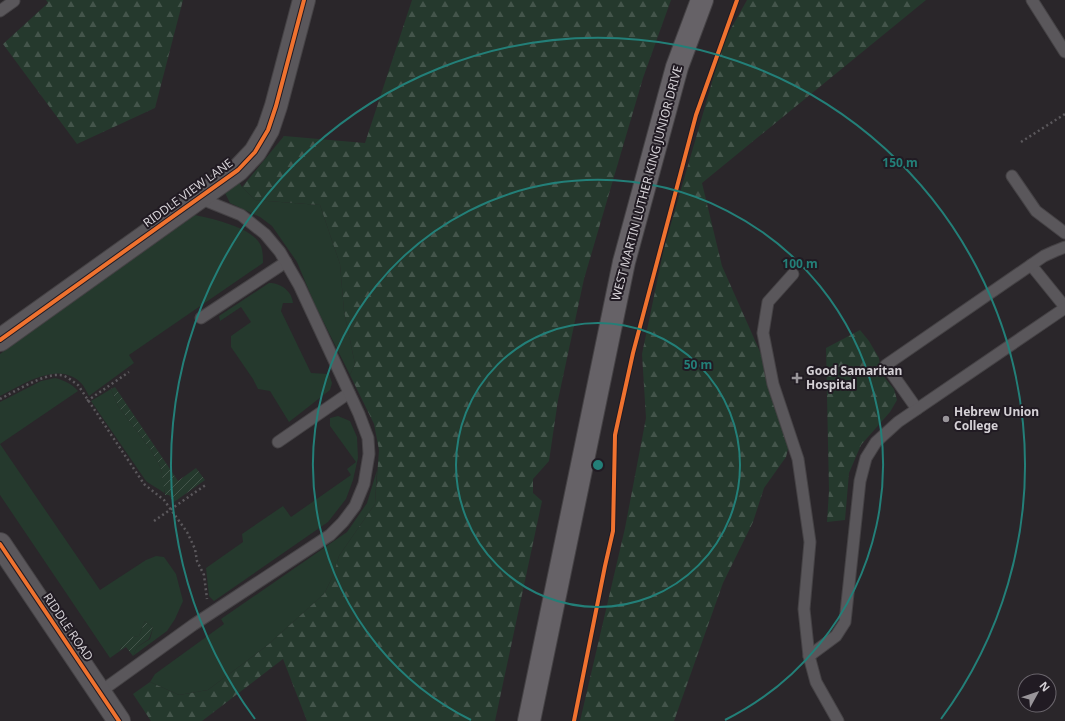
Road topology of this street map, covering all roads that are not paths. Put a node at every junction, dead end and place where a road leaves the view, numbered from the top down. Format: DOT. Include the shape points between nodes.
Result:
graph roads {
  1 [pos="13,0"];
  2 [pos="304,0"];
  3 [pos="702,0"];
  4 [pos="1036,1"];
  5 [pos="0,11"];
  6 [pos="1065,52"];
  7 [pos="1012,176"];
  8 [pos="198,198"];
  9 [pos="1065,233"];
  10 [pos="1065,247"];
  11 [pos="286,262"];
  12 [pos="1031,265"];
  13 [pos="793,274"];
  14 [pos="1065,307"];
  15 [pos="201,318"];
  16 [pos="0,340"];
  17 [pos="350,393"];
  18 [pos="917,409"];
  19 [pos="278,442"];
  20 [pos="0,544"];
  21 [pos="809,656"];
  22 [pos="100,692"];
  23 [pos="119,721"];
  24 [pos="529,721"];
  25 [pos="838,721"];
  1 -- 5 [label="lane"];
  2 -- 8 [label="street, RIDDLE VIEW LANE" via="268,130 255,152 238,170"];
  3 -- 24 [label="main road, WEST MARTIN LUTHER KING JUNIOR DRIVE" via="677,67 624,262"];
  4 -- 6 [label="lane"];
  7 -- 9 [label="lane" via="1036,211"];
  8 -- 11 [label="lane" via="241,214 265,234"];
  8 -- 16 [label="street, RIDDLE VIEW LANE"];
  10 -- 12 [label="lane"];
  11 -- 15 [label="lane"];
  11 -- 17 [label="lane"];
  12 -- 14 [label="lane"];
  12 -- 18 [label="lane" via="886,365"];
  13 -- 21 [label="lane" via="768,302 763,333 773,384 798,459 810,542 804,609"];
  14 -- 18 [label="lane"];
  17 -- 19 [label="lane"];
  17 -- 22 [label="lane" via="368,438 369,454 364,484 343,522 330,536 210,614"];
  18 -- 21 [label="lane" via="876,442 866,458 860,481 845,622 836,636"];
  20 -- 22 [label="street, RIDDLE ROAD"];
  21 -- 25 [label="lane" via="816,682"];
  22 -- 23 [label="street, RIDDLE ROAD"];
}
